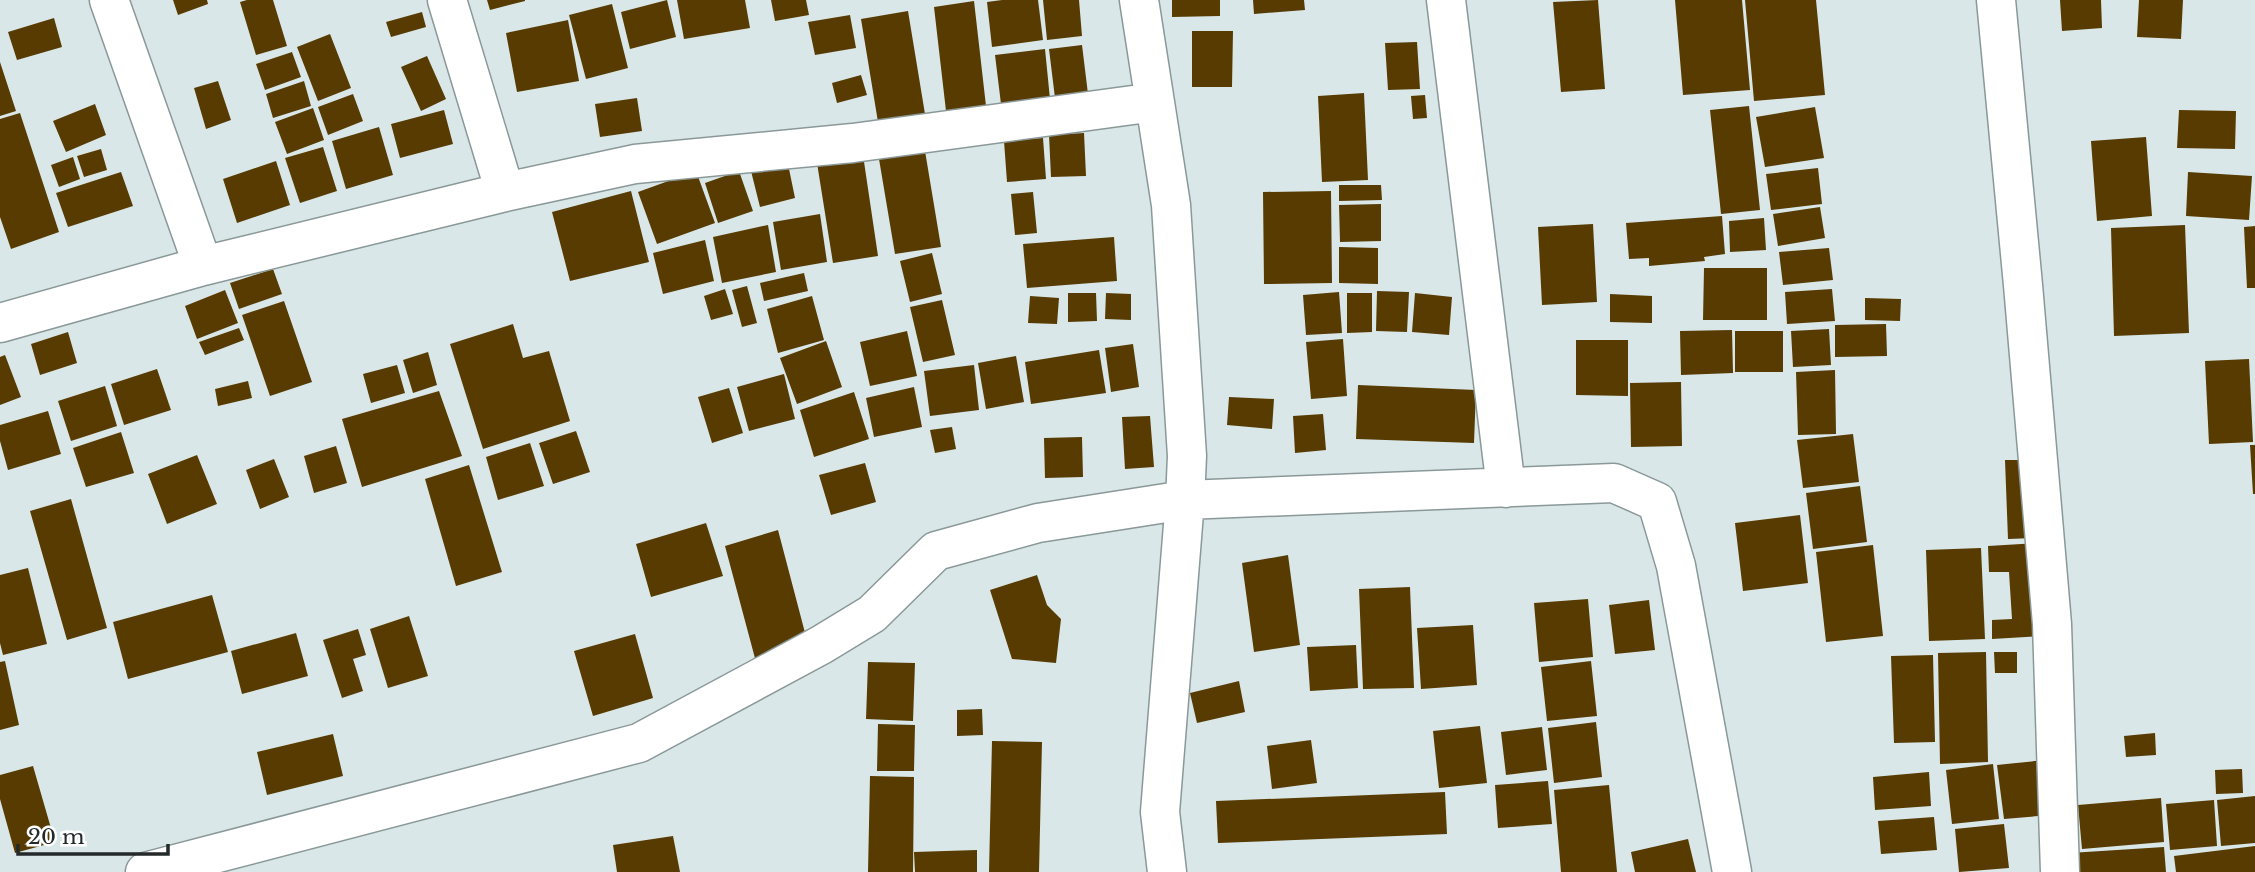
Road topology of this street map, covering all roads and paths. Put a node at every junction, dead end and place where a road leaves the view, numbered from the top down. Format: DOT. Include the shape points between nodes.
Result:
graph roads {
  1 [pos="109,0"];
  2 [pos="447,0"];
  3 [pos="1139,0"];
  4 [pos="1446,0"];
  5 [pos="1996,0"];
  6 [pos="1155,102"];
  7 [pos="505,192"];
  8 [pos="203,266"];
  9 [pos="0,323"];
  10 [pos="1506,488"];
  11 [pos="1185,500"];
  12 [pos="145,872"];
  13 [pos="1167,872"];
  14 [pos="1732,872"];
  15 [pos="2060,872"];
  1 -- 8 [label="street"];
  2 -- 7 [label="street"];
  3 -- 6 [label="street"];
  4 -- 10 [label="street"];
  5 -- 15 [label="street" via="2052,624"];
  6 -- 7 [label="street" via="853,143 635,164"];
  6 -- 11 [label="street" via="1171,205"];
  7 -- 8 [label="street"];
  8 -- 9 [label="street"];
  10 -- 11 [label="street"];
  10 -- 14 [label="street" via="1614,483 1657,502 1676,566"];
  11 -- 12 [label="street" via="1038,523 936,551 872,614 639,743"];
  11 -- 13 [label="street" via="1160,812"];
}
